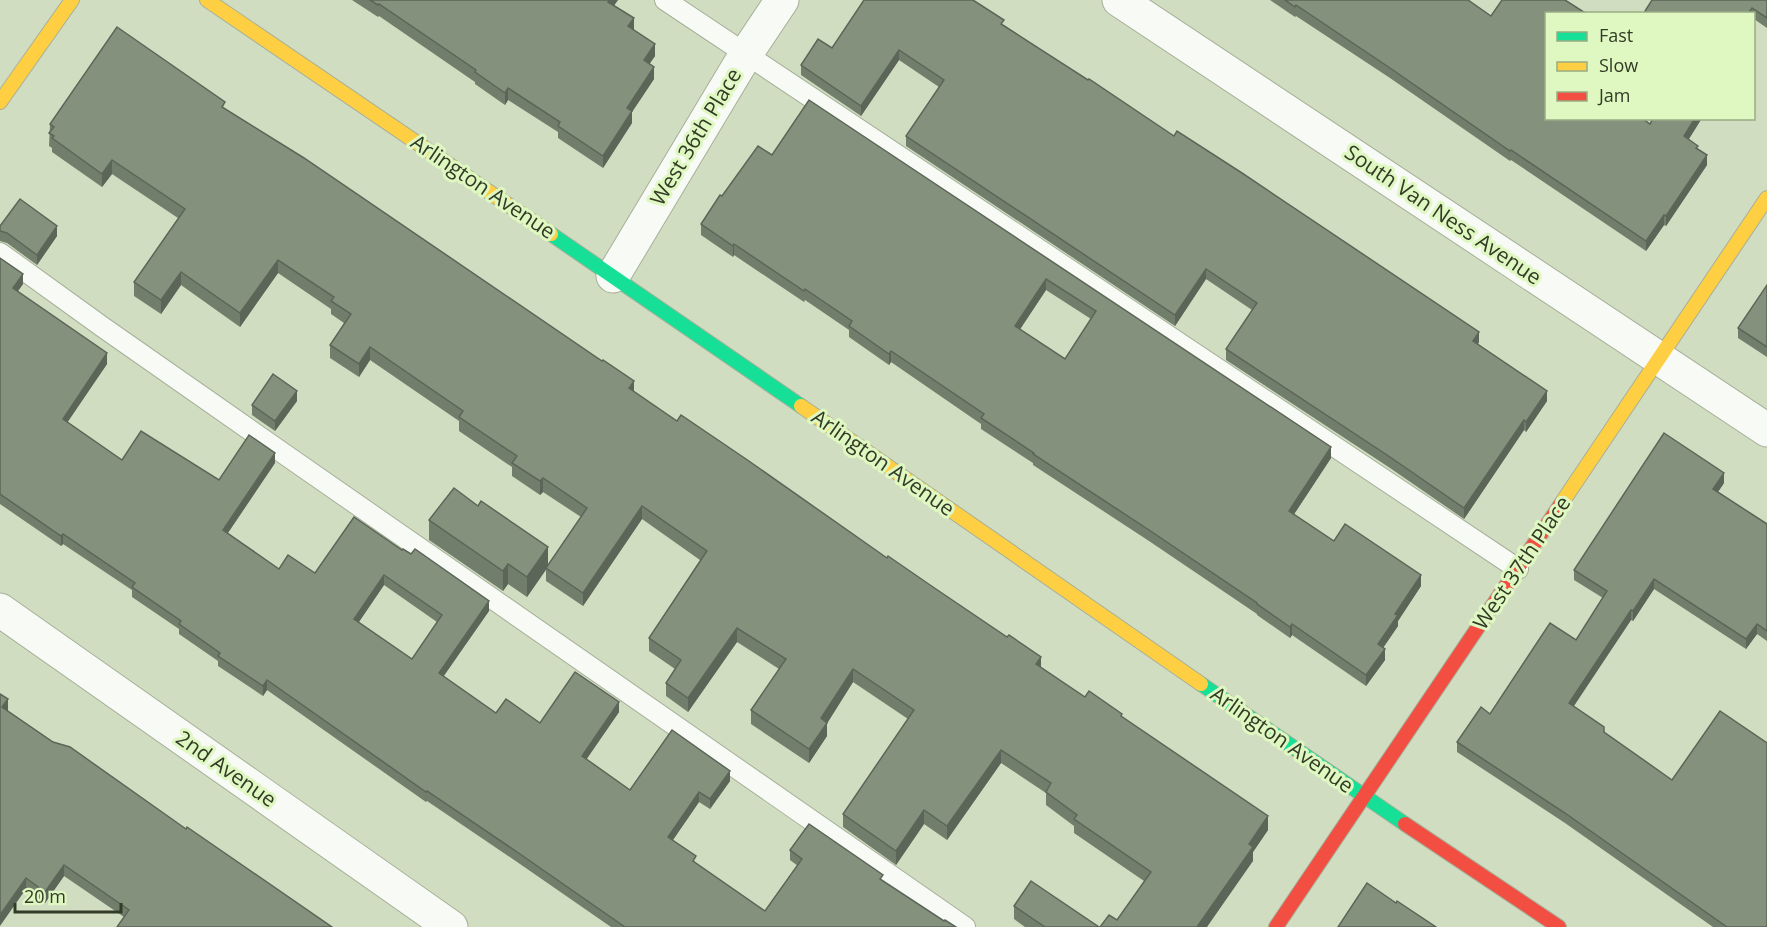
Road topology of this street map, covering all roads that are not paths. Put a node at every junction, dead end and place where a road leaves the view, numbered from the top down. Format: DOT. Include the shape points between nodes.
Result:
graph roads {
  1 [pos="72,0"];
  2 [pos="207,0"];
  3 [pos="665,0"];
  4 [pos="782,0"];
  5 [pos="1119,0"];
  6 [pos="746,54"];
  7 [pos="0,102"];
  8 [pos="1767,198"];
  9 [pos="0,253"];
  10 [pos="613,276"];
  11 [pos="1660,358"];
  12 [pos="1767,430"];
  13 [pos="1518,569"];
  14 [pos="0,610"];
  15 [pos="1365,797"];
  16 [pos="452,927"];
  17 [pos="965,927"];
  18 [pos="1276,927"];
  19 [pos="1559,927"];
  1 -- 7 [label="main road"];
  2 -- 10 [label="main road, Arlington Avenue"];
  3 -- 6 [label="lane"];
  4 -- 6 [label="street, West 36th Place"];
  5 -- 11 [label="street, South Van Ness Avenue"];
  6 -- 10 [label="street, West 36th Place"];
  6 -- 13 [label="lane"];
  8 -- 11 [label="main road, West 37th Place"];
  9 -- 17 [label="lane"];
  10 -- 15 [label="main road, Arlington Avenue"];
  11 -- 12 [label="street, South Van Ness Avenue"];
  11 -- 13 [label="main road, West 37th Place"];
  13 -- 15 [label="main road, West 37th Place"];
  14 -- 16 [label="street, 2nd Avenue"];
  15 -- 18 [label="main road, West 37th Place"];
  15 -- 19 [label="main road, Arlington Avenue"];
}
